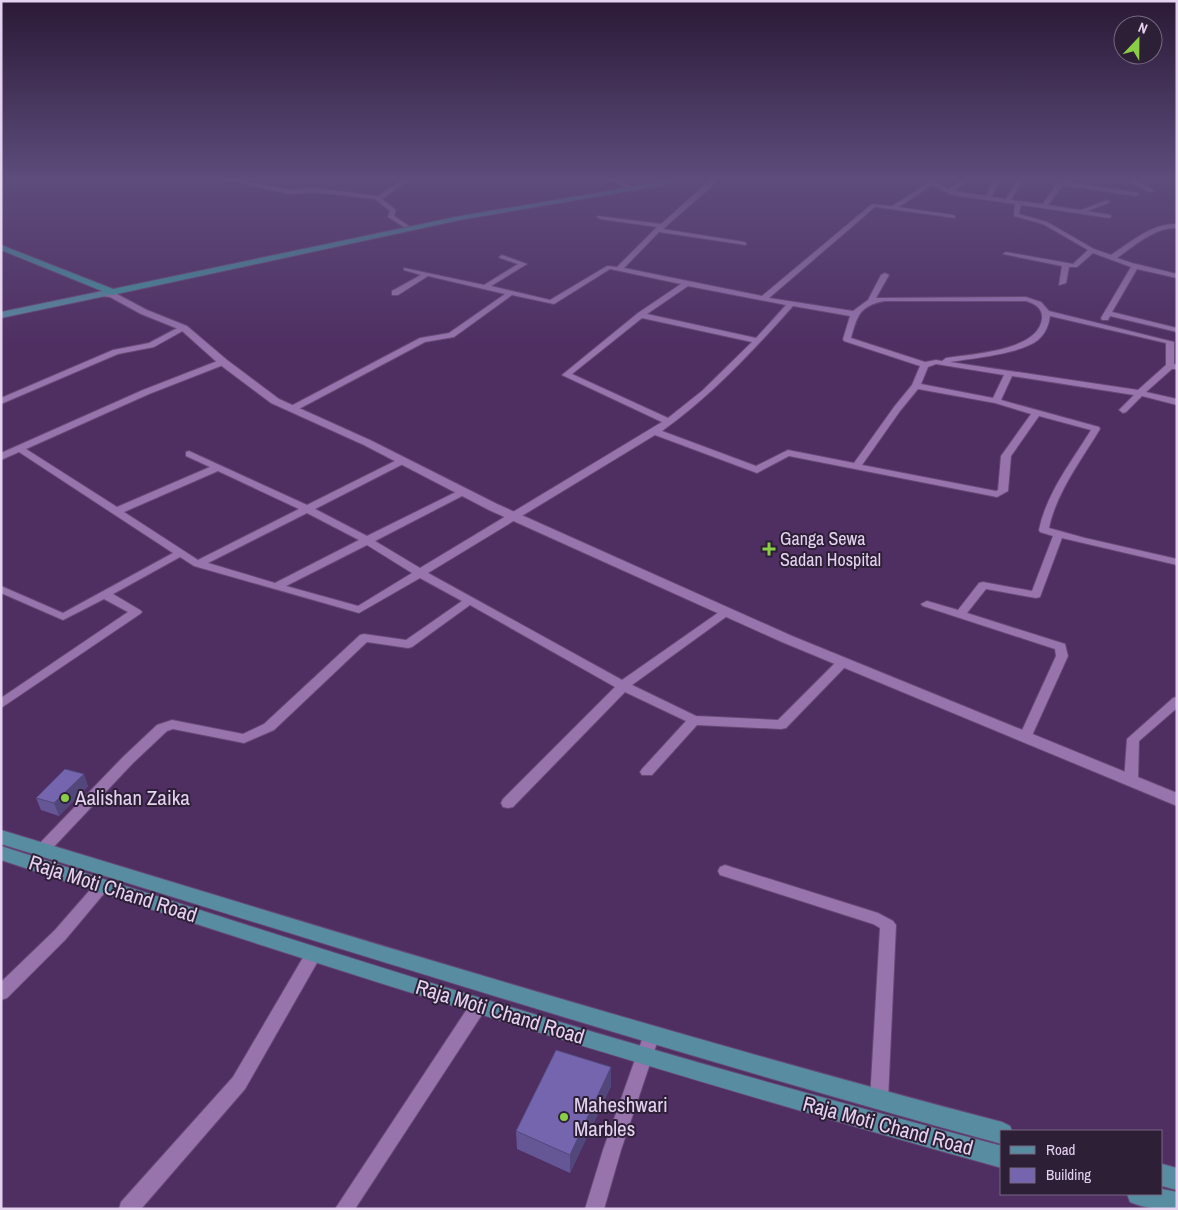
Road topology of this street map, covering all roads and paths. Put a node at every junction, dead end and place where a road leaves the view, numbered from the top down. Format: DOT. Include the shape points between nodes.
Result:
graph roads {
  1 [pos="358,236"];
  2 [pos="372,236"];
  3 [pos="652,236"];
  4 [pos="704,236"];
  5 [pos="837,236"];
  6 [pos="1071,236"];
  7 [pos="1146,236"];
  8 [pos="744,244"];
  9 [pos="1,247"];
  10 [pos="1092,250"];
  11 [pos="1006,254"];
  12 [pos="1,255"];
  13 [pos="502,257"];
  14 [pos="1112,258"];
  15 [pos="1066,265"];
  16 [pos="1136,266"];
  17 [pos="406,269"];
  18 [pos="619,269"];
  19 [pos="427,274"];
  20 [pos="885,275"];
  21 [pos="1177,276"];
  22 [pos="687,283"];
  23 [pos="1062,283"];
  24 [pos="485,287"];
  25 [pos="106,292"];
  26 [pos="395,293"];
  27 [pos="512,293"];
  28 [pos="763,299"];
  29 [pos="871,301"];
  30 [pos="791,304"];
  31 [pos="1,311"];
  32 [pos="1046,313"];
  33 [pos="854,314"];
  34 [pos="1109,314"];
  35 [pos="1,315"];
  36 [pos="641,315"];
  37 [pos="1099,325"];
  38 [pos="184,328"];
  39 [pos="1177,330"];
  40 [pos="758,341"];
  41 [pos="223,362"];
  42 [pos="936,362"];
  43 [pos="925,365"];
  44 [pos="1173,366"];
  45 [pos="1009,374"];
  46 [pos="916,386"];
  47 [pos="1140,393"];
  48 [pos="1,401"];
  49 [pos="996,401"];
  50 [pos="1177,402"];
  51 [pos="292,409"];
  52 [pos="1123,410"];
  53 [pos="1037,412"];
  54 [pos="668,422"];
  55 [pos="654,431"];
  56 [pos="20,450"];
  57 [pos="189,454"];
  58 [pos="1,458"];
  59 [pos="402,461"];
  60 [pos="219,467"];
  61 [pos="856,467"];
  62 [pos="463,492"];
  63 [pos="307,509"];
  64 [pos="115,512"];
  65 [pos="513,516"];
  66 [pos="1058,535"];
  67 [pos="368,541"];
  68 [pos="180,553"];
  69 [pos="1177,562"];
  70 [pos="198,564"];
  71 [pos="420,573"];
  72 [pos="277,586"];
  73 [pos="1,589"];
  74 [pos="104,594"];
  75 [pos="469,600"];
  76 [pos="927,604"];
  77 [pos="726,612"];
  78 [pos="960,614"];
  79 [pos="843,662"];
  80 [pos="622,686"];
  81 [pos="1177,701"];
  82 [pos="1,704"];
  83 [pos="694,720"];
  84 [pos="1025,737"];
  85 [pos="647,772"];
  86 [pos="1131,781"];
  87 [pos="1177,800"];
  88 [pos="508,803"];
  89 [pos="1,837"];
  90 [pos="42,849"];
  91 [pos="1,853"];
  92 [pos="725,871"];
  93 [pos="102,886"];
  94 [pos="314,954"];
  95 [pos="1,994"];
  96 [pos="479,1005"];
  97 [pos="652,1034"];
  98 [pos="643,1056"];
  99 [pos="879,1100"];
  100 [pos="1000,1132"];
  101 [pos="1000,1156"];
  102 [pos="1163,1175"];
  103 [pos="1177,1179"];
  104 [pos="1142,1195"];
  105 [pos="1177,1204"];
  106 [pos="128,1209"];
  107 [pos="344,1209"];
  108 [pos="594,1209"];
  1 -- 25 [label="highway"];
  2 -- 25 [label="highway"];
  3 -- 18 [label="street"];
  4 -- 8 [label="street"];
  5 -- 28 [label="street"];
  6 -- 10 [label="street"];
  7 -- 14 [label="street"];
  9 -- 25 [label="highway"];
  10 -- 14 [label="street"];
  10 -- 15 [label="street" via="1077,265"];
  11 -- 15 [label="street"];
  12 -- 25 [label="highway"];
  13 -- 24 [label="street" via="524,264"];
  14 -- 16 [label="street"];
  15 -- 23 [label="street"];
  16 -- 21 [label="street"];
  16 -- 34 [label="street"];
  17 -- 19 [label="street"];
  18 -- 22 [label="street"];
  18 -- 27 [label="street" via="609,267 551,302"];
  19 -- 24 [label="street"];
  19 -- 26 [label="street"];
  20 -- 29 [label="street"];
  22 -- 28 [label="street"];
  22 -- 36 [label="street"];
  24 -- 27 [label="street"];
  25 -- 31 [label="main road"];
  25 -- 35 [label="main road"];
  25 -- 38 [label="street"];
  27 -- 51 [label="street" via="451,335 423,340"];
  28 -- 30 [label="street"];
  29 -- 32 [label="street" via="1026,300 1039,303"];
  29 -- 33 [label="street"];
  30 -- 33 [label="street"];
  30 -- 40 [label="street"];
  32 -- 37 [label="street"];
  32 -- 42 [label="street" via="1043,330 1033,340"];
  33 -- 43 [label="street" via="847,339"];
  34 -- 37 [label="street"];
  34 -- 39 [label="street"];
  36 -- 40 [label="street"];
  36 -- 54 [label="street" via="566,375"];
  37 -- 44 [label="street" via="1170,342"];
  38 -- 41 [label="street"];
  38 -- 48 [label="street" via="150,345 116,352"];
  40 -- 54 [label="street" via="705,393"];
  41 -- 51 [label="street" via="275,401"];
  41 -- 56 [label="street" via="146,392"];
  42 -- 43 [label="street"];
  42 -- 45 [label="street"];
  43 -- 46 [label="street"];
  44 -- 47 [label="street"];
  45 -- 47 [label="street"];
  45 -- 49 [label="street"];
  46 -- 49 [label="street"];
  46 -- 61 [label="street"];
  47 -- 50 [label="street"];
  47 -- 52 [label="street"];
  49 -- 53 [label="street"];
  51 -- 59 [label="street"];
  53 -- 61 [label="street" via="1006,456 1001,494"];
  53 -- 66 [label="street" via="1096,429 1046,519 1044,530"];
  54 -- 55 [label="street"];
  55 -- 61 [label="street" via="757,470 788,453"];
  55 -- 65 [label="street"];
  56 -- 58 [label="street"];
  56 -- 64 [label="street"];
  57 -- 60 [label="street"];
  59 -- 62 [label="street"];
  59 -- 63 [label="street"];
  60 -- 63 [label="street"];
  60 -- 64 [label="street"];
  62 -- 65 [label="street"];
  62 -- 67 [label="street"];
  63 -- 67 [label="street"];
  63 -- 70 [label="street"];
  64 -- 68 [label="street"];
  65 -- 71 [label="street"];
  65 -- 77 [label="street"];
  66 -- 69 [label="street"];
  66 -- 78 [label="street" via="1038,593 1031,595 983,585"];
  67 -- 71 [label="street"];
  67 -- 72 [label="street"];
  68 -- 70 [label="street"];
  68 -- 74 [label="street"];
  70 -- 72 [label="street"];
  71 -- 72 [label="street" via="359,610"];
  71 -- 75 [label="street"];
  73 -- 74 [label="street" via="63,617"];
  74 -- 82 [label="street" via="136,612"];
  75 -- 80 [label="street"];
  75 -- 90 [label="street" via="408,644 364,638 268,726 244,739 172,724 162,728"];
  76 -- 78 [label="street"];
  77 -- 79 [label="street"];
  77 -- 80 [label="street"];
  78 -- 84 [label="street" via="1061,647 1062,656"];
  79 -- 83 [label="street" via="781,726"];
  79 -- 84 [label="street"];
  80 -- 83 [label="street"];
  80 -- 88 [label="street"];
  81 -- 86 [label="street" via="1133,739"];
  83 -- 85 [label="street"];
  84 -- 86 [label="street"];
  86 -- 87 [label="street"];
  89 -- 90 [label="main road"];
  90 -- 97 [label="main road"];
  91 -- 93 [label="main road, Raja Moti Chand Road"];
  92 -- 99 [label="street" via="878,919 888,925"];
  93 -- 94 [label="main road, Raja Moti Chand Road"];
  93 -- 95 [label="street" via="60,935"];
  94 -- 96 [label="main road, Raja Moti Chand Road"];
  94 -- 106 [label="street" via="239,1084"];
  96 -- 98 [label="main road, Raja Moti Chand Road"];
  96 -- 107 [label="street"];
  97 -- 98 [label="street"];
  97 -- 99 [label="main road"];
  98 -- 101 [label="main road, Raja Moti Chand Road"];
  98 -- 108 [label="street"];
  99 -- 100 [label="main road"];
  102 -- 103 [label="main road"];
  104 -- 105 [label="main road"];
}
